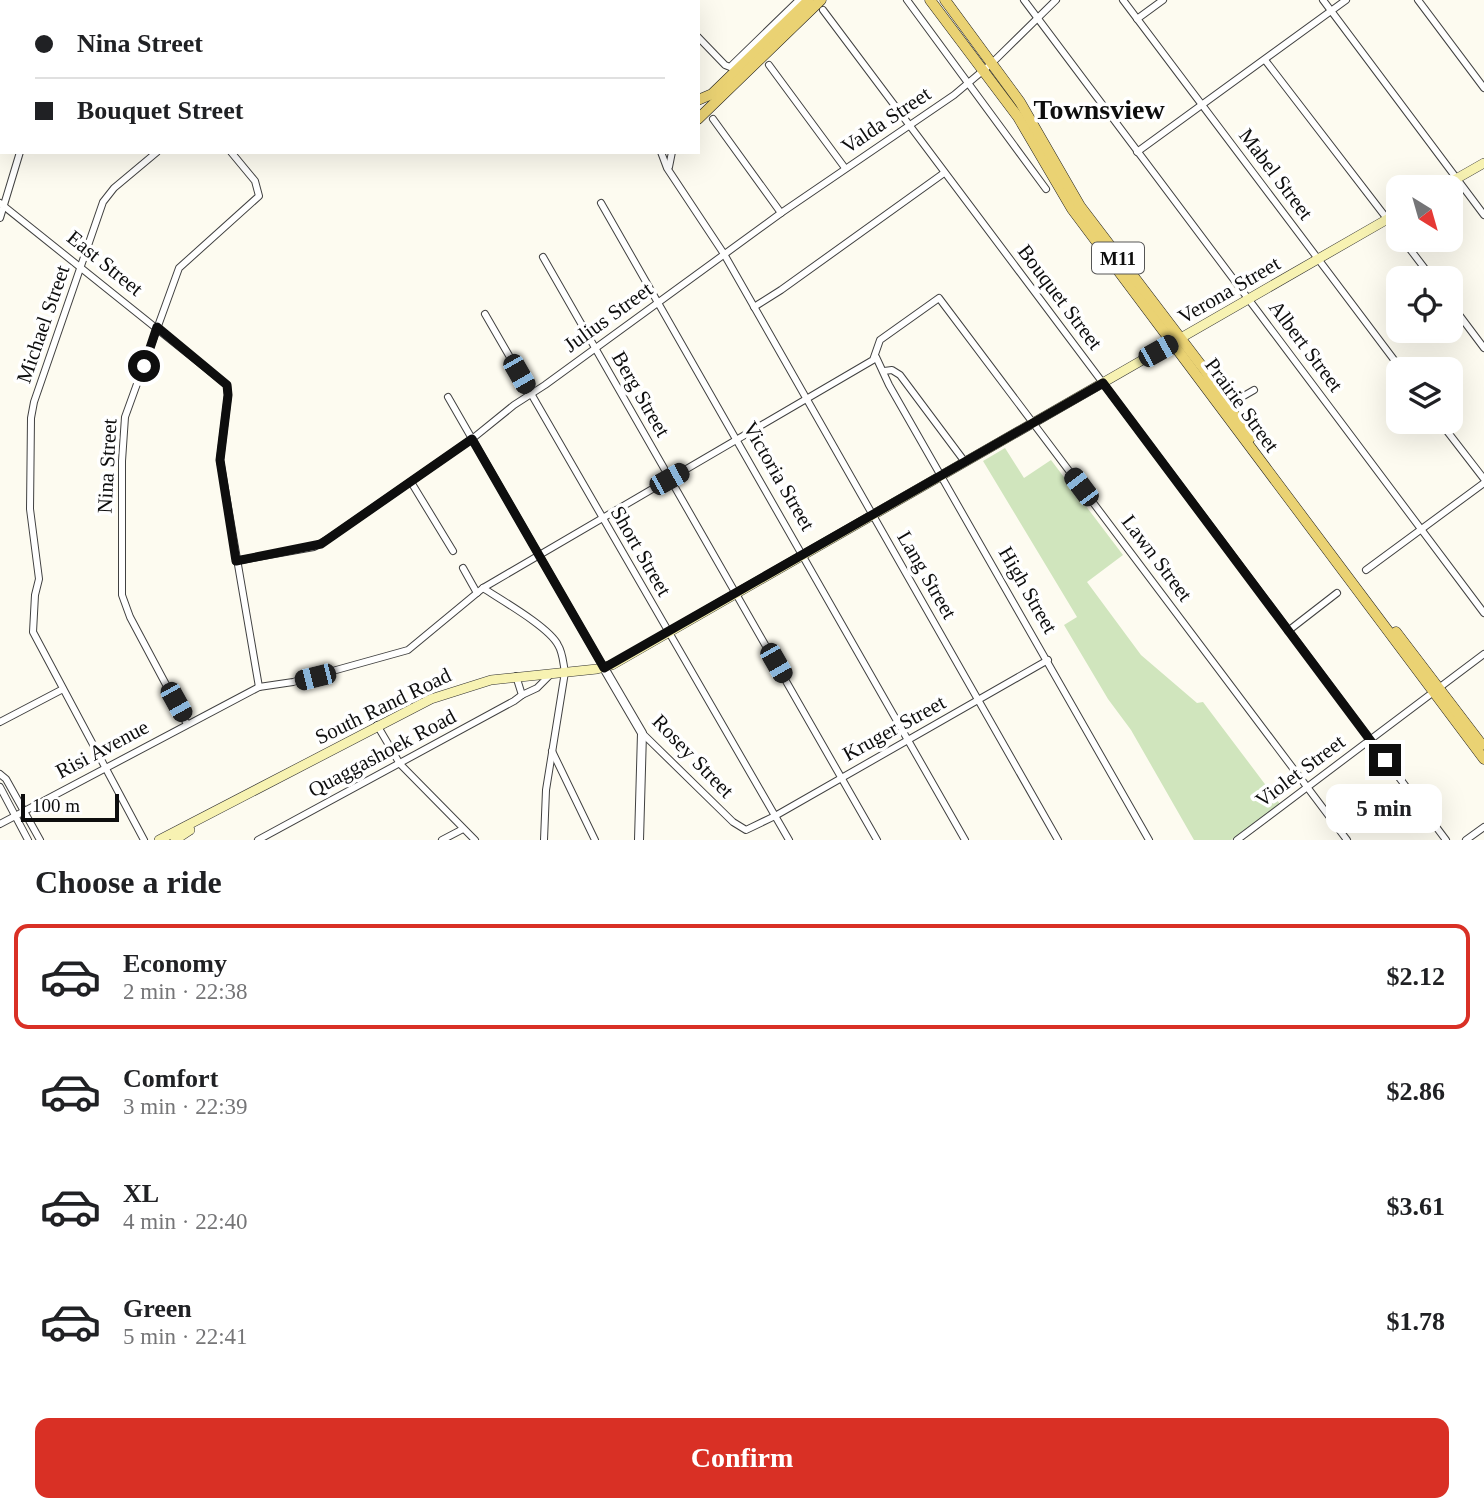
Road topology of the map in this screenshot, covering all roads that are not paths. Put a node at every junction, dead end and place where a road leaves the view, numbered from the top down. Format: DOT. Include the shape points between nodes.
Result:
graph roads {
  1 [pos="799,0"];
  2 [pos="809,0"];
  3 [pos="907,0"];
  4 [pos="930,0"];
  5 [pos="945,0"];
  6 [pos="1024,0"];
  7 [pos="1056,0"];
  8 [pos="1122,0"];
  9 [pos="1163,0"];
  10 [pos="1323,0"];
  11 [pos="1346,0"];
  12 [pos="1418,0"];
  13 [pos="822,5"];
  14 [pos="1331,11"];
  15 [pos="1038,18"];
  16 [pos="1137,19"];
  17 [pos="700,39"];
  18 [pos="1265,60"];
  19 [pos="992,63"];
  20 [pos="769,65"];
  21 [pos="983,70"];
  22 [pos="968,83"];
  23 [pos="1484,88"];
  24 [pos="700,99"];
  25 [pos="1202,106"];
  26 [pos="700,117"];
  27 [pos="713,119"];
  28 [pos="909,125"];
  29 [pos="1137,152"];
  30 [pos="19,154"];
  31 [pos="155,154"];
  32 [pos="233,154"];
  33 [pos="663,154"];
  34 [pos="671,154"];
  35 [pos="1484,163"];
  36 [pos="845,168"];
  37 [pos="670,173"];
  38 [pos="944,173"];
  39 [pos="1454,175"];
  40 [pos="1463,175"];
  41 [pos="1463,187"];
  42 [pos="1046,189"];
  43 [pos="601,203"];
  44 [pos="2,205"];
  45 [pos="781,213"];
  46 [pos="1484,215"];
  47 [pos="1386,216"];
  48 [pos="0,218"];
  49 [pos="1386,220"];
  50 [pos="1412,252"];
  51 [pos="723,254"];
  52 [pos="543,257"];
  53 [pos="1318,259"];
  54 [pos="81,266"];
  55 [pos="1423,266"];
  56 [pos="1248,299"];
  57 [pos="658,303"];
  58 [pos="754,307"];
  59 [pos="485,314"];
  60 [pos="1463,320"];
  61 [pos="157,327"];
  62 [pos="1177,340"];
  63 [pos="595,348"];
  64 [pos="1484,348"];
  65 [pos="1392,357"];
  66 [pos="875,359"];
  67 [pos="884,370"];
  68 [pos="1103,383"];
  69 [pos="1254,390"];
  70 [pos="531,394"];
  71 [pos="448,397"];
  72 [pos="807,400"];
  73 [pos="1228,405"];
  74 [pos="1033,423"];
  75 [pos="1449,434"];
  76 [pos="472,439"];
  77 [pos="737,440"];
  78 [pos="965,462"];
  79 [pos="942,475"];
  80 [pos="669,479"];
  81 [pos="1484,481"];
  82 [pos="411,482"];
  83 [pos="873,515"];
  84 [pos="601,517"];
  85 [pos="1421,529"];
  86 [pos="453,551"];
  87 [pos="540,555"];
  88 [pos="804,555"];
  89 [pos="236,561"];
  90 [pos="463,568"];
  91 [pos="1366,570"];
  92 [pos="480,590"];
  93 [pos="1337,593"];
  94 [pos="736,594"];
  95 [pos="1484,613"];
  96 [pos="1288,631"];
  97 [pos="668,633"];
  98 [pos="1484,654"];
  99 [pos="1048,660"];
  100 [pos="604,668"];
  101 [pos="565,672"];
  102 [pos="552,673"];
  103 [pos="516,676"];
  104 [pos="259,687"];
  105 [pos="62,689"];
  106 [pos="1437,690"];
  107 [pos="522,695"];
  108 [pos="979,700"];
  109 [pos="0,722"];
  110 [pos="187,723"];
  111 [pos="377,725"];
  112 [pos="642,733"];
  113 [pos="907,740"];
  114 [pos="1370,740"];
  115 [pos="1484,748"];
  116 [pos="551,749"];
  117 [pos="1484,759"];
  118 [pos="400,764"];
  119 [pos="105,767"];
  120 [pos="0,774"];
  121 [pos="841,777"];
  122 [pos="547,778"];
  123 [pos="565,780"];
  124 [pos="0,787"];
  125 [pos="1307,787"];
  126 [pos="229,804"];
  127 [pos="23,811"];
  128 [pos="15,816"];
  129 [pos="775,816"];
  130 [pos="0,824"];
  131 [pos="757,825"];
  132 [pos="1484,827"];
  133 [pos="463,828"];
  134 [pos="637,839"];
  135 [pos="28,840"];
  136 [pos="40,840"];
  137 [pos="144,840"];
  138 [pos="159,840"];
  139 [pos="175,840"];
  140 [pos="258,840"];
  141 [pos="442,840"];
  142 [pos="475,840"];
  143 [pos="544,840"];
  144 [pos="596,840"];
  145 [pos="789,840"];
  146 [pos="877,840"];
  147 [pos="965,840"];
  148 [pos="1058,840"];
  149 [pos="1149,840"];
  150 [pos="1237,840"];
  151 [pos="1347,840"];
  152 [pos="1446,840"];
  153 [pos="1466,840"];
  1 -- 17 [label="street" via="730,66"];
  2 -- 24 [label="main road" via="712,94"];
  3 -- 22 [label="street"];
  4 -- 21 [label="main road, Prairie Street / M11"];
  5 -- 19 [label="main road, Prairie Street / M11"];
  6 -- 15 [label="street, Albert Street"];
  7 -- 15 [label="street, Valda Street"];
  8 -- 16 [label="street, Mabel Street"];
  9 -- 16 [label="street"];
  10 -- 14 [label="street"];
  11 -- 14 [label="street"];
  12 -- 23 [label="street"];
  13 -- 26 [label="main road"];
  13 -- 28 [label="street, Bouquet Street"];
  14 -- 18 [label="street"];
  14 -- 39 [label="street"];
  15 -- 19 [label="street, Valda Street"];
  15 -- 29 [label="street, Albert Street"];
  16 -- 25 [label="street, Mabel Street"];
  18 -- 25 [label="street"];
  18 -- 47 [label="street"];
  19 -- 21 [label="street, Valda Street"];
  19 -- 62 [label="main road, Prairie Street / M11" via="1027,113 1080,206"];
  20 -- 36 [label="street"];
  21 -- 22 [label="street, Valda Street"];
  21 -- 62 [label="main road, Prairie Street / M11" via="1018,117 1072,209"];
  22 -- 28 [label="street, Valda Street"];
  22 -- 42 [label="street"];
  25 -- 29 [label="street"];
  25 -- 53 [label="street, Mabel Street"];
  27 -- 45 [label="street"];
  28 -- 36 [label="street, Valda Street"];
  28 -- 38 [label="street, Bouquet Street"];
  29 -- 56 [label="street, Albert Street"];
  30 -- 44 [label="street"];
  31 -- 54 [label="street, Michael Street" via="104,200"];
  32 -- 61 [label="street, Nina Street" via="255,181 258,197 181,265"];
  33 -- 37 [label="street, Lang Street"];
  34 -- 37 [label="street"];
  35 -- 40 [label="main road"];
  36 -- 45 [label="street, Valda Street"];
  37 -- 51 [label="street, Lang Street"];
  38 -- 58 [label="street"];
  38 -- 68 [label="street, Bouquet Street"];
  41 -- 46 [label="street"];
  43 -- 57 [label="street, Victoria Street"];
  44 -- 48 [label="street"];
  44 -- 54 [label="street, East Street"];
  45 -- 51 [label="street, Valda Street"];
  49 -- 53 [label="main road, Verona Street"];
  50 -- 55 [label="street"];
  51 -- 57 [label="street, Julius Street"];
  51 -- 58 [label="street, Lang Street"];
  52 -- 63 [label="street, Berg Street"];
  53 -- 56 [label="main road, Verona Street"];
  53 -- 65 [label="street, Mabel Street"];
  54 -- 61 [label="street, East Street"];
  54 -- 105 [label="street, Michael Street" via="31,418 30,509 39,579 32,625"];
  56 -- 62 [label="main road, Verona Street"];
  56 -- 85 [label="street, Albert Street"];
  57 -- 63 [label="street, Julius Street"];
  57 -- 77 [label="street, Victoria Street"];
  58 -- 72 [label="street, Lang Street"];
  59 -- 70 [label="street, Short Street"];
  60 -- 64 [label="street"];
  61 -- 89 [label="street, East Street" via="229,390 220,460"];
  61 -- 110 [label="street, Nina Street" via="124,423 121,582 125,609"];
  62 -- 68 [label="main road, Verona Street"];
  62 -- 73 [label="main road, Prairie Street / M11"];
  62 -- 106 [label="main road, Prairie Street / M11"];
  63 -- 70 [label="street, Julius Street"];
  63 -- 80 [label="street, Berg Street"];
  66 -- 67 [label="street, High Street"];
  66 -- 72 [label="street, Risi Avenue"];
  66 -- 74 [label="street, Lawn Street" via="880,340 939,298"];
  67 -- 78 [label="street" via="900,375"];
  67 -- 79 [label="street, High Street"];
  68 -- 74 [label="main road, Verona Street"];
  68 -- 96 [label="street, Bouquet Street"];
  69 -- 73 [label="street"];
  70 -- 76 [label="street, Julius Street"];
  70 -- 84 [label="street, Short Street"];
  71 -- 76 [label="street, Rosey Street"];
  72 -- 77 [label="street, Risi Avenue"];
  72 -- 83 [label="street, Lang Street"];
  73 -- 106 [label="main road, Prairie Street / M11"];
  74 -- 78 [label="main road, Verona Street"];
  74 -- 125 [label="street, Lawn Street"];
  75 -- 81 [label="street"];
  76 -- 82 [label="street, Julius Street"];
  76 -- 87 [label="street, Rosey Street"];
  77 -- 80 [label="street, Risi Avenue"];
  77 -- 88 [label="street, Victoria Street"];
  78 -- 79 [label="main road, Verona Street"];
  79 -- 83 [label="main road, Verona Street"];
  79 -- 99 [label="street, High Street"];
  80 -- 84 [label="street, Risi Avenue"];
  80 -- 94 [label="street, Berg Street"];
  81 -- 85 [label="street"];
  82 -- 86 [label="street"];
  82 -- 89 [label="street, Julius Street" via="321,544"];
  83 -- 88 [label="main road, Verona Street"];
  83 -- 108 [label="street, Lang Street"];
  84 -- 87 [label="street, Risi Avenue"];
  84 -- 97 [label="street, Short Street"];
  85 -- 91 [label="street"];
  85 -- 95 [label="street, Albert Street"];
  87 -- 92 [label="street, Risi Avenue"];
  87 -- 100 [label="street, Rosey Street"];
  88 -- 94 [label="main road, Verona Street"];
  88 -- 113 [label="street, Victoria Street"];
  89 -- 104 [label="street"];
  90 -- 92 [label="street"];
  92 -- 101 [label="street" via="551,636 560,647"];
  92 -- 104 [label="street, Risi Avenue" via="408,650"];
  93 -- 96 [label="street"];
  94 -- 97 [label="main road, Verona Street"];
  94 -- 121 [label="street, Berg Street"];
  96 -- 114 [label="street, Bouquet Street"];
  97 -- 100 [label="main road, Verona Street"];
  97 -- 129 [label="street, Short Street"];
  98 -- 106 [label="street, Violet Street"];
  99 -- 108 [label="street, Kruger Street"];
  99 -- 149 [label="street, High Street"];
  100 -- 101 [label="main road, South Rand Road"];
  100 -- 112 [label="street, Rosey Street"];
  101 -- 102 [label="main road, South Rand Road"];
  101 -- 116 [label="street"];
  102 -- 103 [label="main road, South Rand Road"];
  102 -- 107 [label="street, Quaggashoek Road"];
  103 -- 107 [label="street"];
  103 -- 111 [label="main road, South Rand Road" via="459,688"];
  104 -- 110 [label="street, Risi Avenue"];
  105 -- 109 [label="street"];
  105 -- 119 [label="street, Michael Street"];
  106 -- 114 [label="street, Violet Street"];
  106 -- 115 [label="main road, Prairie Street / M11"];
  106 -- 117 [label="main road, Prairie Street / M11"];
  107 -- 118 [label="street, Quaggashoek Road"];
  108 -- 113 [label="street, Kruger Street"];
  108 -- 148 [label="street, Lang Street"];
  110 -- 119 [label="street, Risi Avenue"];
  111 -- 118 [label="street"];
  111 -- 126 [label="main road, South Rand Road"];
  112 -- 131 [label="street, Rosey Street" via="738,826 746,830"];
  112 -- 134 [label="street"];
  113 -- 121 [label="street, Kruger Street"];
  113 -- 147 [label="street, Victoria Street"];
  114 -- 125 [label="street, Violet Street"];
  114 -- 152 [label="street, Bouquet Street"];
  116 -- 122 [label="street"];
  116 -- 123 [label="street"];
  118 -- 133 [label="street"];
  118 -- 140 [label="street, Quaggashoek Road"];
  119 -- 127 [label="street, Risi Avenue"];
  119 -- 137 [label="street, Michael Street"];
  120 -- 127 [label="street"];
  121 -- 129 [label="street, Kruger Street"];
  121 -- 146 [label="street, Berg Street"];
  122 -- 123 [label="street"];
  122 -- 143 [label="street"];
  123 -- 144 [label="street"];
  124 -- 128 [label="street"];
  125 -- 150 [label="street, Violet Street"];
  125 -- 151 [label="street, Lawn Street"];
  126 -- 138 [label="main road, South Rand Road"];
  126 -- 139 [label="main road, South Rand Road"];
  127 -- 128 [label="street, Risi Avenue"];
  127 -- 136 [label="street"];
  128 -- 130 [label="street, Risi Avenue"];
  128 -- 135 [label="street"];
  129 -- 131 [label="street, Kruger Street"];
  129 -- 145 [label="street, Short Street"];
  132 -- 153 [label="street"];
  133 -- 141 [label="street"];
  133 -- 142 [label="street"];
}
